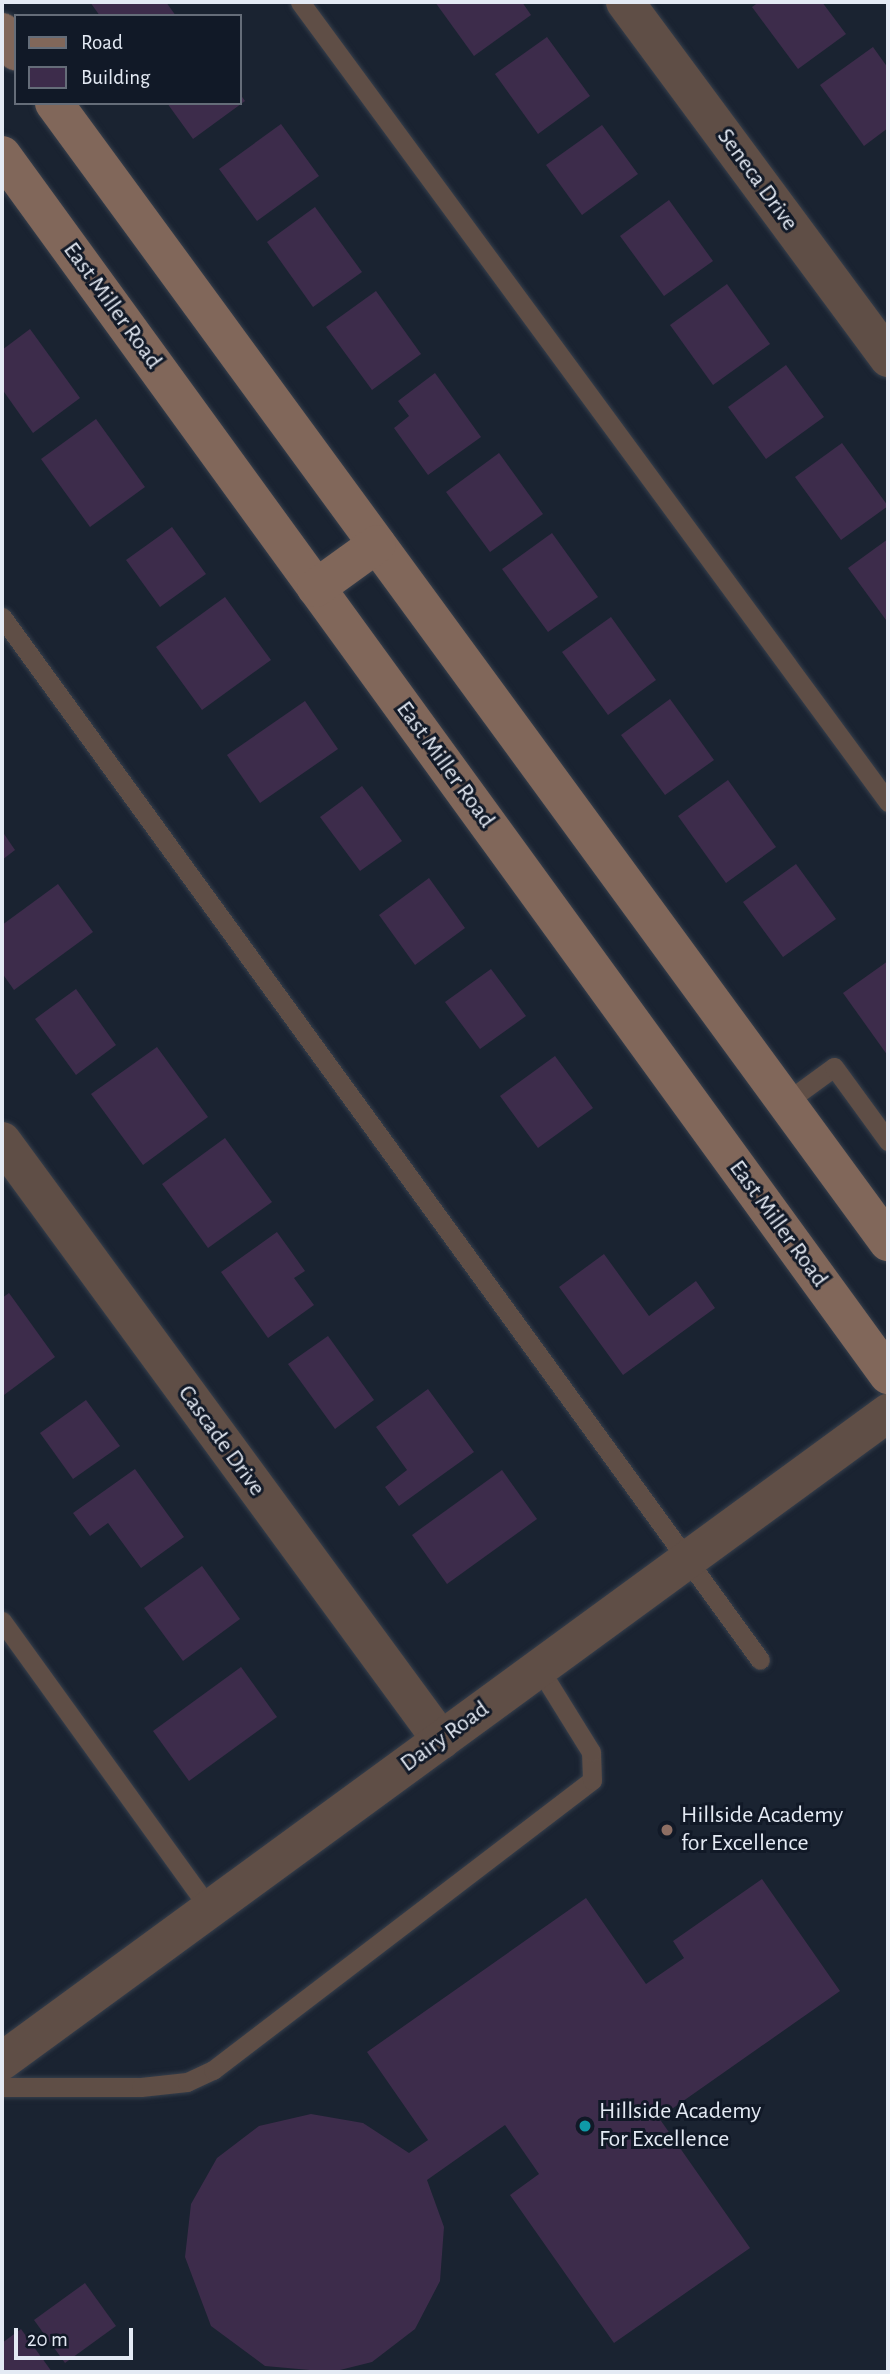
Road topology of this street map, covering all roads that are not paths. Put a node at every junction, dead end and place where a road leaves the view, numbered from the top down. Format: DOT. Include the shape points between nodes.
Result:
graph roads {
  1 [pos="300,2"];
  2 [pos="625,2"];
  3 [pos="2,32"];
  4 [pos="14,48"];
  5 [pos="55,105"];
  6 [pos="2,155"];
  7 [pos="888,358"];
  8 [pos="377,544"];
  9 [pos="317,588"];
  10 [pos="2,617"];
  11 [pos="888,802"];
  12 [pos="786,1102"];
  13 [pos="2,1141"];
  14 [pos="888,1141"];
  15 [pos="888,1242"];
  16 [pos="888,1375"];
  17 [pos="888,1413"];
  18 [pos="687,1560"];
  19 [pos="2,1621"];
  20 [pos="760,1660"];
  21 [pos="539,1668"];
  22 [pos="441,1740"];
  23 [pos="210,1909"];
  24 [pos="2,2061"];
  25 [pos="2,2087"];
  1 -- 11 [label="lane"];
  2 -- 7 [label="street, Seneca Drive"];
  3 -- 4 [label="main road"];
  5 -- 8 [label="main road"];
  6 -- 9 [label="main road, East Miller Road"];
  8 -- 9 [label="main road"];
  8 -- 12 [label="main road"];
  9 -- 16 [label="main road, East Miller Road"];
  10 -- 18 [label="lane"];
  12 -- 14 [label="lane" via="834,1067"];
  12 -- 15 [label="main road"];
  13 -- 22 [label="street, Cascade Drive"];
  17 -- 18 [label="street, Dairy Road"];
  18 -- 20 [label="lane"];
  18 -- 21 [label="street, Dairy Road"];
  19 -- 23 [label="lane"];
  21 -- 22 [label="street, Dairy Road"];
  21 -- 25 [label="lane" via="591,1752 592,1780 213,2070 187,2082 141,2087"];
  22 -- 23 [label="street, Dairy Road"];
  23 -- 24 [label="street, Dairy Road"];
}
